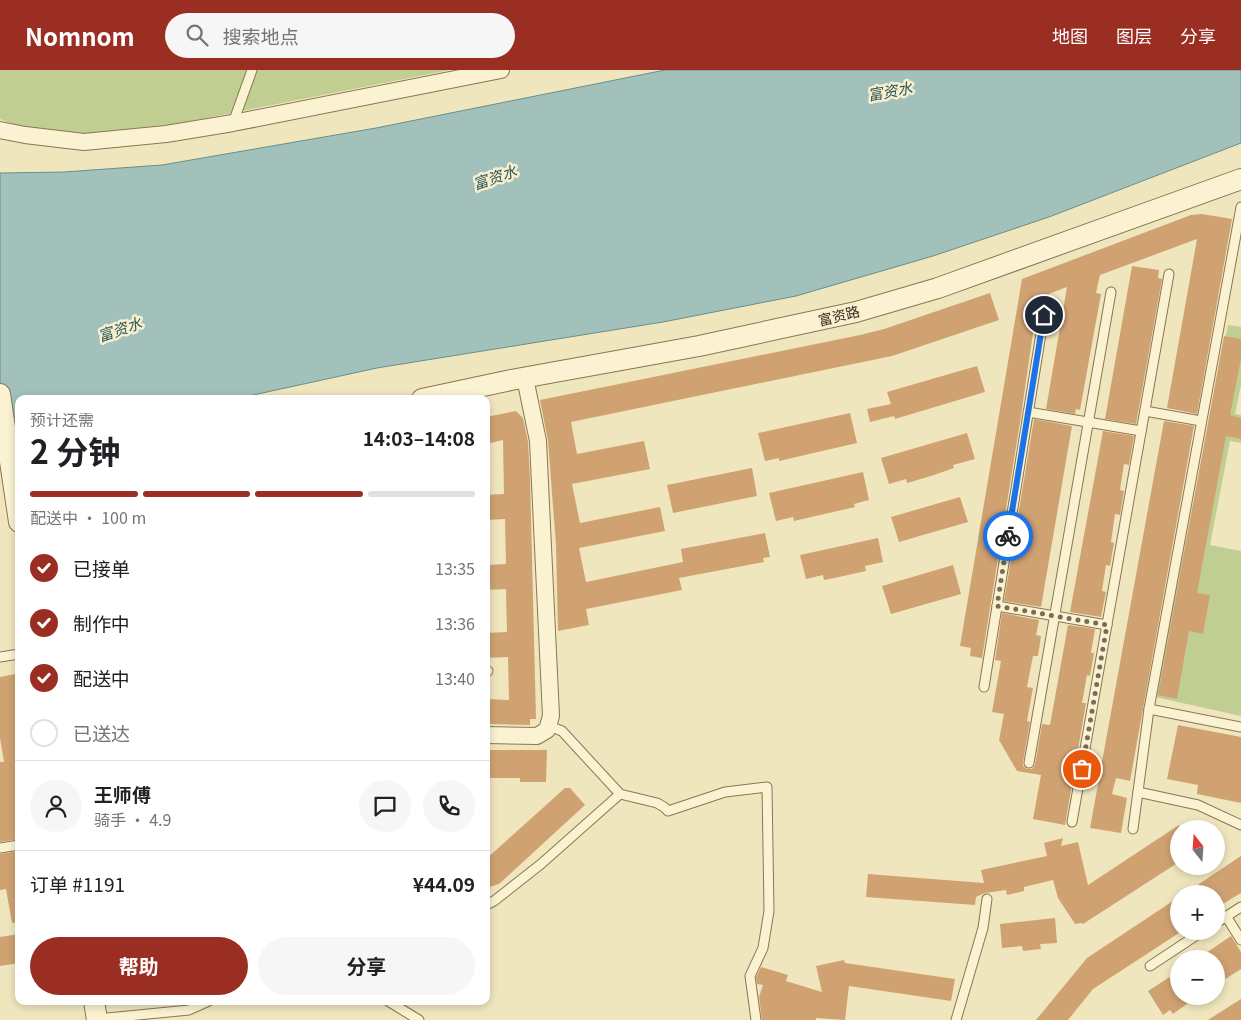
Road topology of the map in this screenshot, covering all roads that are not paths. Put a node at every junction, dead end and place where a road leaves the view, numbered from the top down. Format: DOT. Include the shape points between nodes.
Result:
graph roads {
  1 [pos="252,70"];
  2 [pos="501,70"];
  3 [pos="470,73"];
  4 [pos="233,123"];
  5 [pos="0,130"];
  6 [pos="1241,179"];
  7 [pos="1241,207"];
  8 [pos="1169,274"];
  9 [pos="1112,292"];
  10 [pos="1044,315"];
  11 [pos="525,378"];
  12 [pos="0,394"];
  13 [pos="442,395"];
  14 [pos="1145,411"];
  15 [pos="1028,412"];
  16 [pos="1201,421"];
  17 [pos="1089,422"];
  18 [pos="1142,431"];
  19 [pos="9,454"];
  20 [pos="15,495"];
  21 [pos="997,606"];
  22 [pos="1055,616"];
  23 [pos="1107,625"];
  24 [pos="15,655"];
  25 [pos="0,657"];
  26 [pos="984,687"];
  27 [pos="1149,709"];
  28 [pos="549,726"];
  29 [pos="1241,727"];
  30 [pos="490,735"];
  31 [pos="1029,763"];
  32 [pos="1138,792"];
  33 [pos="620,794"];
  34 [pos="1072,822"];
  35 [pos="1241,824"];
  36 [pos="1133,829"];
  37 [pos="15,846"];
  38 [pos="0,848"];
  39 [pos="986,900"];
  40 [pos="490,903"];
  41 [pos="1241,907"];
  42 [pos="1226,916"];
  43 [pos="1189,940"];
  44 [pos="1241,940"];
  45 [pos="1150,966"];
  46 [pos="200,1005"];
  47 [pos="395,1005"];
  48 [pos="96,1014"];
  49 [pos="419,1020"];
  50 [pos="756,1020"];
  51 [pos="956,1020"];
  1 -- 4 [label="lane"];
  2 -- 3 [label="street"];
  3 -- 4 [label="street"];
  4 -- 5 [label="street" via="84,142"];
  6 -- 11 [label="street, 富资路" via="938,288 864,310 699,346"];
  7 -- 16 [label="lane"];
  8 -- 14 [label="lane"];
  9 -- 17 [label="lane"];
  10 -- 15 [label="lane"];
  11 -- 13 [label="street, 富资路"];
  11 -- 28 [label="street" via="538,441 551,706"];
  12 -- 19 [label="street"];
  14 -- 16 [label="lane"];
  14 -- 18 [label="lane"];
  15 -- 17 [label="lane"];
  15 -- 21 [label="lane"];
  16 -- 27 [label="lane"];
  17 -- 18 [label="lane"];
  17 -- 22 [label="lane"];
  18 -- 23 [label="lane"];
  19 -- 20 [label="street"];
  21 -- 22 [label="lane"];
  21 -- 26 [label="lane"];
  22 -- 23 [label="lane"];
  22 -- 31 [label="lane"];
  23 -- 34 [label="lane"];
  24 -- 25 [label="lane"];
  27 -- 29 [label="lane"];
  27 -- 32 [label="lane"];
  28 -- 30 [label="street" via="537,736"];
  28 -- 33 [label="lane" via="562,731"];
  32 -- 35 [label="lane" via="1198,805"];
  32 -- 36 [label="lane"];
  33 -- 40 [label="lane" via="541,864"];
  33 -- 50 [label="lane" via="657,803 668,811 725,792 767,787 769,912 763,948 750,976"];
  37 -- 38 [label="lane"];
  39 -- 51 [label="lane" via="984,928"];
  41 -- 42 [label="lane"];
  42 -- 44 [label="lane"];
  43 -- 45 [label="lane"];
  46 -- 48 [label="lane" via="188,1010"];
  47 -- 49 [label="lane"];
}
